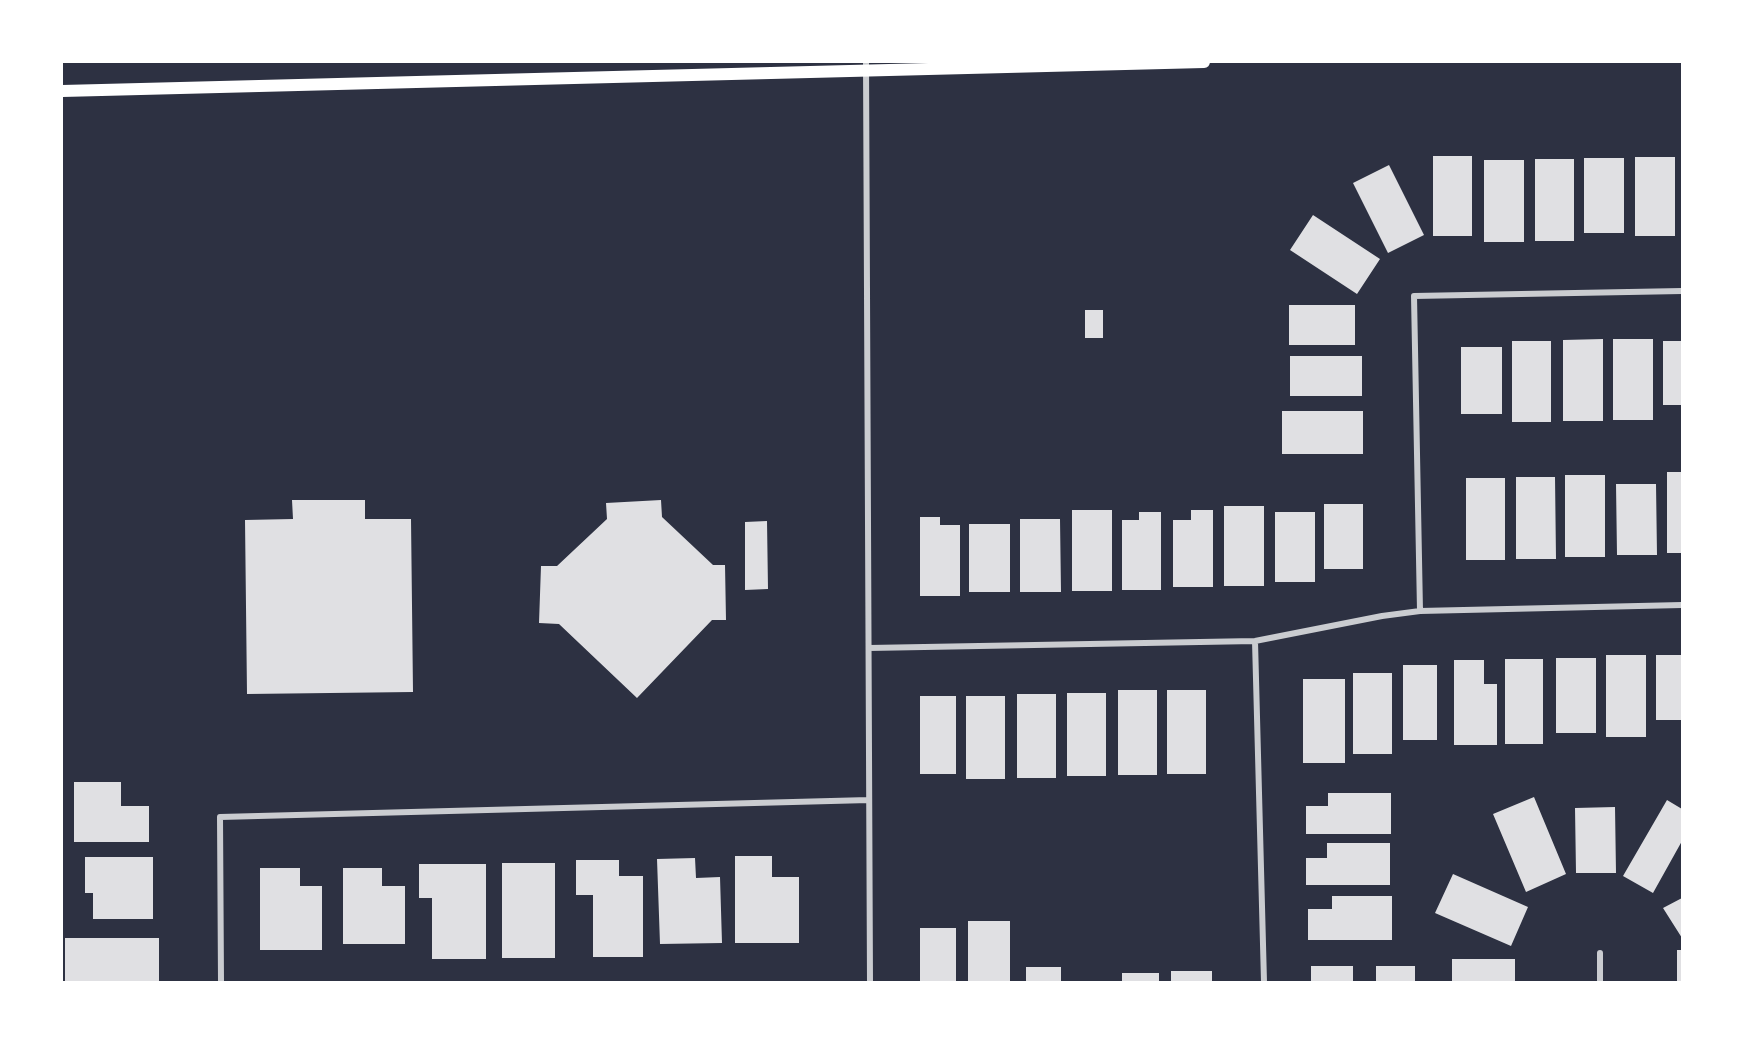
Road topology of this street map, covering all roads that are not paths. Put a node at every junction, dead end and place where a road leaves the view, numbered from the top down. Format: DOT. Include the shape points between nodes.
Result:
graph roads {
  1 [pos="1204,62"];
  2 [pos="866,66"];
  3 [pos="62,91"];
  4 [pos="1683,291"];
  5 [pos="1683,605"];
  6 [pos="1420,611"];
  7 [pos="1255,641"];
  8 [pos="869,648"];
  9 [pos="870,800"];
  10 [pos="1600,953"];
  11 [pos="221,982"];
  12 [pos="870,982"];
  13 [pos="1264,982"];
  14 [pos="1600,982"];
  1 -- 2 [label="main road"];
  2 -- 3 [label="main road"];
  2 -- 8 [label="street"];
  4 -- 6 [label="street" via="1414,296"];
  5 -- 6 [label="street"];
  6 -- 7 [label="street"];
  7 -- 8 [label="street"];
  7 -- 13 [label="street"];
  8 -- 9 [label="street"];
  9 -- 11 [label="street" via="220,818"];
  9 -- 12 [label="street"];
  10 -- 14 [label="street"];
}
